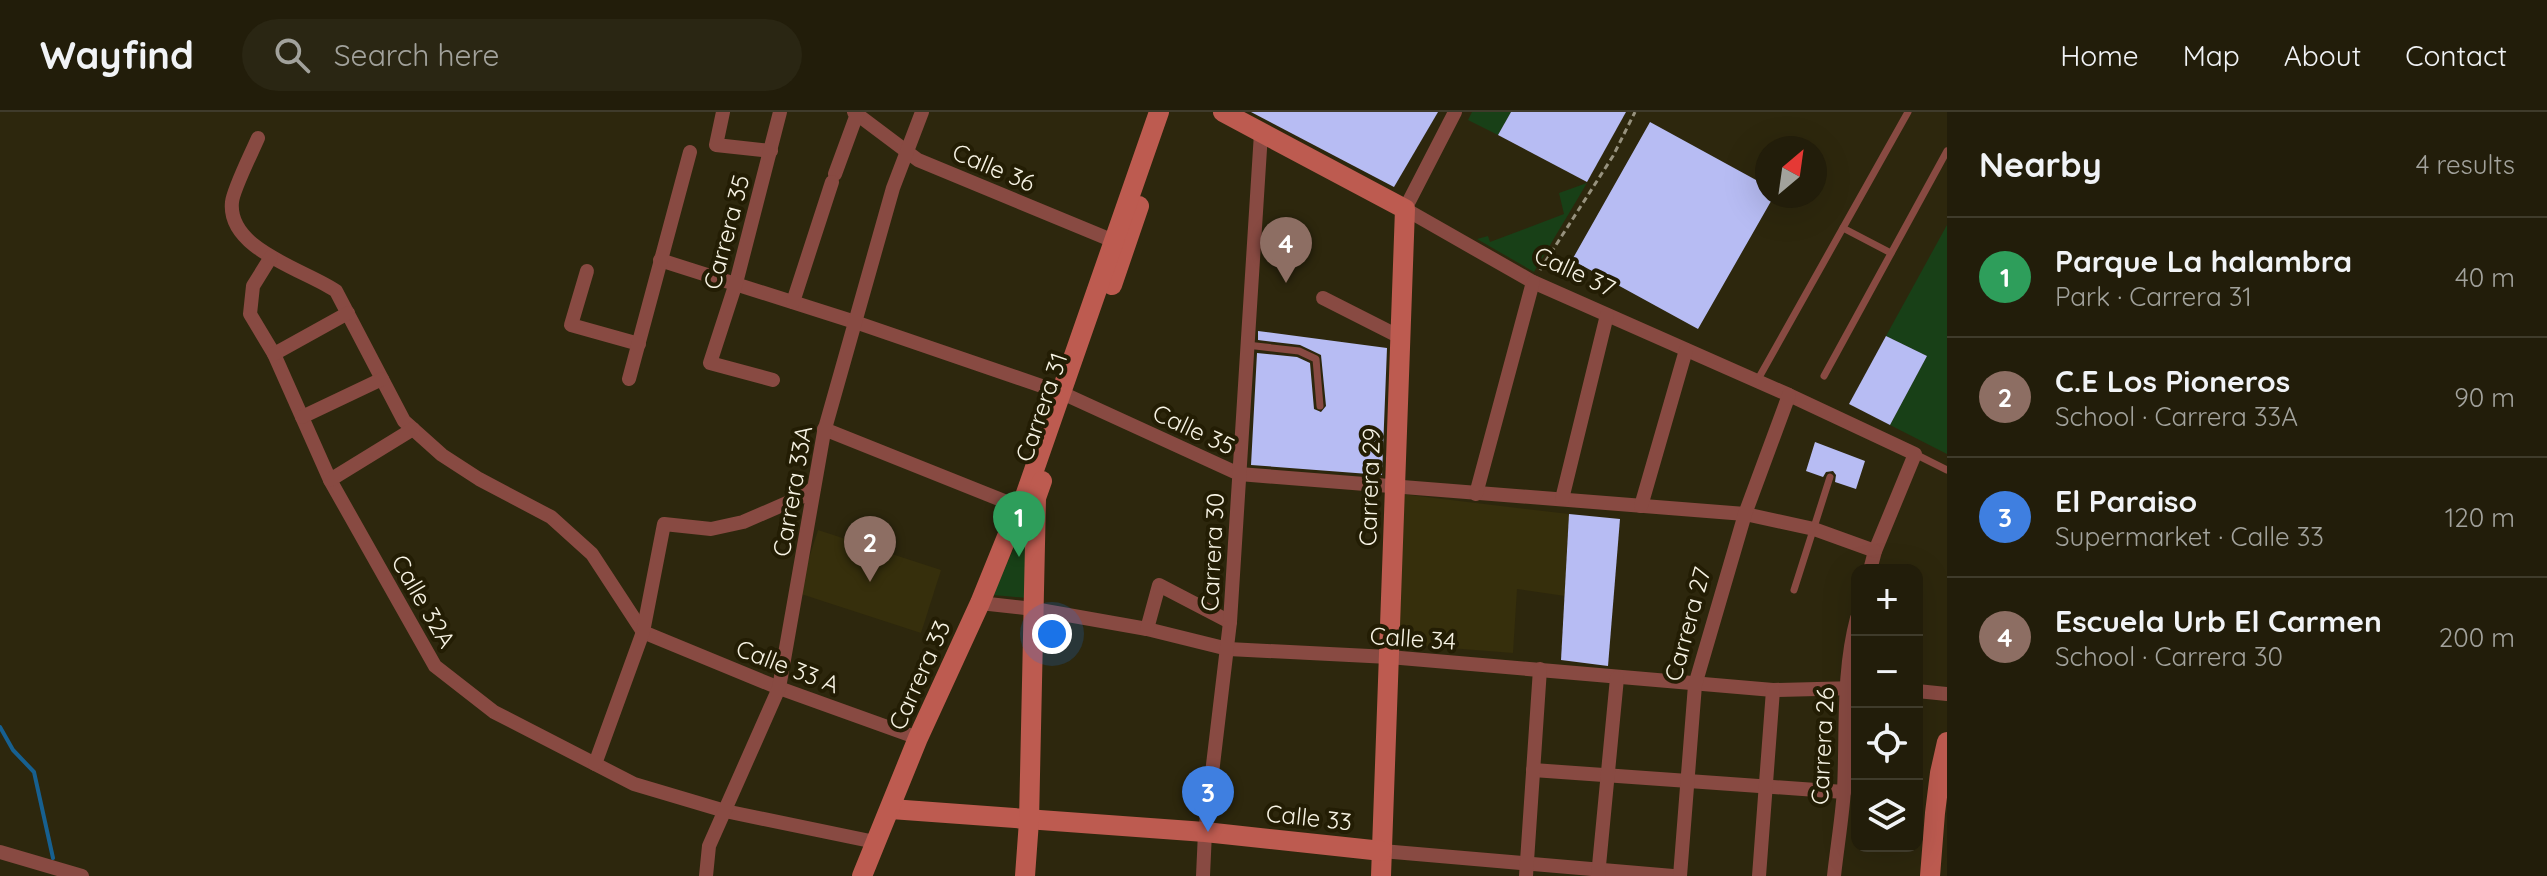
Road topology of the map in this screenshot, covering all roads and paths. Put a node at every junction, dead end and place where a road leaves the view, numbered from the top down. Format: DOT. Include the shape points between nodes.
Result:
graph roads {
  1 [pos="723,112"];
  2 [pos="780,112"];
  3 [pos="922,112"];
  4 [pos="1159,112"];
  5 [pos="1171,112"];
  6 [pos="1223,112"];
  7 [pos="1455,112"];
  8 [pos="1635,112"];
  9 [pos="1908,112"];
  10 [pos="855,113"];
  11 [pos="1261,133"];
  12 [pos="258,138"];
  13 [pos="771,151"];
  14 [pos="907,151"];
  15 [pos="1947,151"];
  16 [pos="690,152"];
  17 [pos="1405,209"];
  18 [pos="1843,228"];
  19 [pos="1119,244"];
  20 [pos="1891,253"];
  21 [pos="271,257"];
  22 [pos="660,260"];
  23 [pos="587,271"];
  24 [pos="1533,282"];
  25 [pos="736,283"];
  26 [pos="1323,298"];
  27 [pos="793,302"];
  28 [pos="348,313"];
  29 [pos="1607,315"];
  30 [pos="855,322"];
  31 [pos="1400,337"];
  32 [pos="639,344"];
  33 [pos="1247,345"];
  34 [pos="1686,350"];
  35 [pos="274,354"];
  36 [pos="1824,376"];
  37 [pos="382,379"];
  38 [pos="629,379"];
  39 [pos="773,380"];
  40 [pos="1757,381"];
  41 [pos="1066,395"];
  42 [pos="1789,395"];
  43 [pos="1320,406"];
  44 [pos="302,417"];
  45 [pos="413,429"];
  46 [pos="824,429"];
  47 [pos="1915,454"];
  48 [pos="1947,470"];
  49 [pos="1239,474"];
  50 [pos="1830,477"];
  51 [pos="330,480"];
  52 [pos="1395,486"];
  53 [pos="814,488"];
  54 [pos="1476,494"];
  55 [pos="1562,499"];
  56 [pos="1022,501"];
  57 [pos="1641,506"];
  58 [pos="1745,514"];
  59 [pos="1814,529"];
  60 [pos="1875,551"];
  61 [pos="1872,564"];
  62 [pos="1794,590"];
  63 [pos="980,603"];
  64 [pos="1034,609"];
  65 [pos="1230,622"];
  66 [pos="1147,629"];
  67 [pos="643,632"];
  68 [pos="1228,649"];
  69 [pos="1389,657"];
  70 [pos="1540,669"];
  71 [pos="1617,678"];
  72 [pos="1695,685"];
  73 [pos="779,688"];
  74 [pos="1851,688"];
  75 [pos="1773,690"];
  76 [pos="1923,692"];
  77 [pos="1947,694"];
  78 [pos="1851,701"];
  79 [pos="918,738"];
  80 [pos="1947,742"];
  81 [pos="595,764"];
  82 [pos="1533,770"];
  83 [pos="1607,775"];
  84 [pos="1688,780"];
  85 [pos="1766,781"];
  86 [pos="1844,792"];
  87 [pos="891,809"];
  88 [pos="725,811"];
  89 [pos="1029,821"];
  90 [pos="1205,832"];
  91 [pos="875,842"];
  92 [pos="1382,851"];
  93 [pos="0,852"];
  94 [pos="1526,870"];
  95 [pos="1598,872"];
  96 [pos="82,876"];
  97 [pos="706,876"];
  98 [pos="862,876"];
  99 [pos="1025,876"];
  100 [pos="1203,876"];
  101 [pos="1381,876"];
  102 [pos="1673,876"];
  103 [pos="1680,876"];
  104 [pos="1759,876"];
  105 [pos="1834,876"];
  106 [pos="1930,876"];
  1 -- 13 [label="street" via="716,145"];
  2 -- 13 [label="street, Carrera 35"];
  3 -- 14 [label="street, Carrera 33A"];
  4 -- 19 [label="street, Carrera 31"];
  5 -- 19 [label="street, Carrera 31"];
  6 -- 11 [label="street, Calle 37"];
  7 -- 17 [label="street, Carrera 29"];
  8 -- 24 [label="path"];
  9 -- 18 [label="lane"];
  10 -- 14 [label="street, Calle 36"];
  10 -- 27 [label="street"];
  11 -- 17 [label="street, Calle 37"];
  11 -- 33 [label="street, Carrera 30"];
  12 -- 21 [label="street" via="232,202 243,237"];
  13 -- 25 [label="street, Carrera 35"];
  14 -- 19 [label="street, Calle 36"];
  14 -- 30 [label="street, Carrera 33A"];
  15 -- 20 [label="lane"];
  16 -- 22 [label="street"];
  17 -- 24 [label="street, Calle 37"];
  17 -- 31 [label="street, Carrera 29"];
  18 -- 20 [label="lane"];
  18 -- 40 [label="lane"];
  19 -- 41 [label="street, Carrera 31"];
  20 -- 36 [label="lane"];
  21 -- 28 [label="street" via="336,291"];
  21 -- 35 [label="street, Calle 32A" via="253,286 250,314"];
  22 -- 25 [label="street, Calle 35"];
  22 -- 32 [label="street"];
  23 -- 32 [label="street" via="571,325"];
  24 -- 29 [label="street, Calle 37"];
  24 -- 54 [label="street"];
  25 -- 27 [label="street, Calle 35"];
  25 -- 39 [label="street, Carrera 35" via="710,363"];
  26 -- 31 [label="street"];
  27 -- 30 [label="street, Calle 35"];
  28 -- 35 [label="street"];
  28 -- 37 [label="street"];
  29 -- 34 [label="street, Calle 37"];
  29 -- 55 [label="street"];
  30 -- 41 [label="street, Calle 35"];
  30 -- 46 [label="street, Carrera 33A"];
  31 -- 52 [label="street, Carrera 29"];
  32 -- 38 [label="street"];
  33 -- 43 [label="lane" via="1299,351 1316,359"];
  33 -- 49 [label="street, Carrera 30"];
  34 -- 40 [label="street, Calle 37"];
  34 -- 57 [label="street"];
  35 -- 44 [label="street, Calle 32A"];
  37 -- 44 [label="street"];
  37 -- 45 [label="street"];
  40 -- 42 [label="street, Calle 37"];
  41 -- 49 [label="street, Calle 35"];
  41 -- 56 [label="street, Carrera 31"];
  41 -- 64 [label="street, Carrera 31" via="1036,498"];
  42 -- 47 [label="street, Calle 37"];
  42 -- 58 [label="street, Carrera 27"];
  44 -- 51 [label="street, Calle 32A"];
  45 -- 51 [label="street"];
  45 -- 67 [label="street" via="479,479 551,517 592,554"];
  46 -- 53 [label="street, Carrera 33A"];
  46 -- 56 [label="street"];
  47 -- 48 [label="lane"];
  47 -- 60 [label="street"];
  49 -- 52 [label="street, Calle 35"];
  49 -- 65 [label="street, Carrera 30"];
  50 -- 59 [label="lane"];
  51 -- 81 [label="street, Calle 32A" via="435,666 494,712"];
  52 -- 54 [label="street, Calle 35"];
  52 -- 69 [label="street, Carrera 29"];
  53 -- 67 [label="street" via="743,522 711,529 664,524"];
  53 -- 73 [label="street, Carrera 33A"];
  54 -- 55 [label="street, Calle 35"];
  55 -- 57 [label="street, Calle 35"];
  56 -- 63 [label="street, Carrera 33"];
  57 -- 58 [label="street, Calle 35"];
  58 -- 59 [label="street, Calle 35"];
  58 -- 72 [label="street, Carrera 27"];
  59 -- 60 [label="street, Calle 35"];
  59 -- 62 [label="lane"];
  60 -- 61 [label="street"];
  63 -- 64 [label="street, Calle 34"];
  63 -- 79 [label="street, Carrera 33"];
  64 -- 66 [label="street, Calle 34"];
  64 -- 89 [label="street, Carrera 31"];
  65 -- 66 [label="street" via="1159,585"];
  65 -- 68 [label="street, Carrera 30"];
  66 -- 68 [label="street, Calle 34"];
  67 -- 73 [label="street, Calle 33 A"];
  67 -- 81 [label="street"];
  68 -- 69 [label="street, Calle 34"];
  68 -- 90 [label="street, Carrera 30"];
  69 -- 70 [label="street, Calle 34"];
  69 -- 92 [label="street, Carrera 29"];
  70 -- 71 [label="street, Calle 34"];
  70 -- 82 [label="street"];
  71 -- 72 [label="street, Calle 34"];
  71 -- 83 [label="street"];
  72 -- 75 [label="street, Calle 34"];
  72 -- 84 [label="street, Carrera 27"];
  73 -- 79 [label="street, Calle 33 A"];
  73 -- 88 [label="street, Carrera 33A"];
  74 -- 75 [label="street, Calle 34"];
  75 -- 85 [label="street"];
  76 -- 77 [label="street"];
  78 -- 86 [label="street, Carrera 26"];
  79 -- 87 [label="street, Carrera 33"];
  80 -- 106 [label="street"];
  81 -- 88 [label="street, Calle 32A" via="634,784"];
  82 -- 83 [label="street"];
  82 -- 94 [label="street"];
  83 -- 84 [label="street"];
  83 -- 95 [label="street"];
  84 -- 85 [label="street"];
  84 -- 103 [label="street, Carrera 27"];
  85 -- 86 [label="street"];
  85 -- 104 [label="street"];
  86 -- 105 [label="street, Carrera 26"];
  87 -- 89 [label="street, Calle 33"];
  87 -- 91 [label="street, Carrera 33"];
  88 -- 91 [label="street, Calle 32A"];
  88 -- 97 [label="street, Carrera 33A" via="709,846"];
  89 -- 90 [label="street, Calle 33"];
  89 -- 99 [label="street, Carrera 31"];
  90 -- 92 [label="street, Calle 33"];
  90 -- 100 [label="street, Carrera 30"];
  91 -- 98 [label="street, Carrera 33"];
  92 -- 94 [label="street, Calle 33"];
  92 -- 101 [label="street, Carrera 29"];
  93 -- 96 [label="street"];
  94 -- 95 [label="street, Calle 33"];
  95 -- 102 [label="street, Calle 33"];
}
